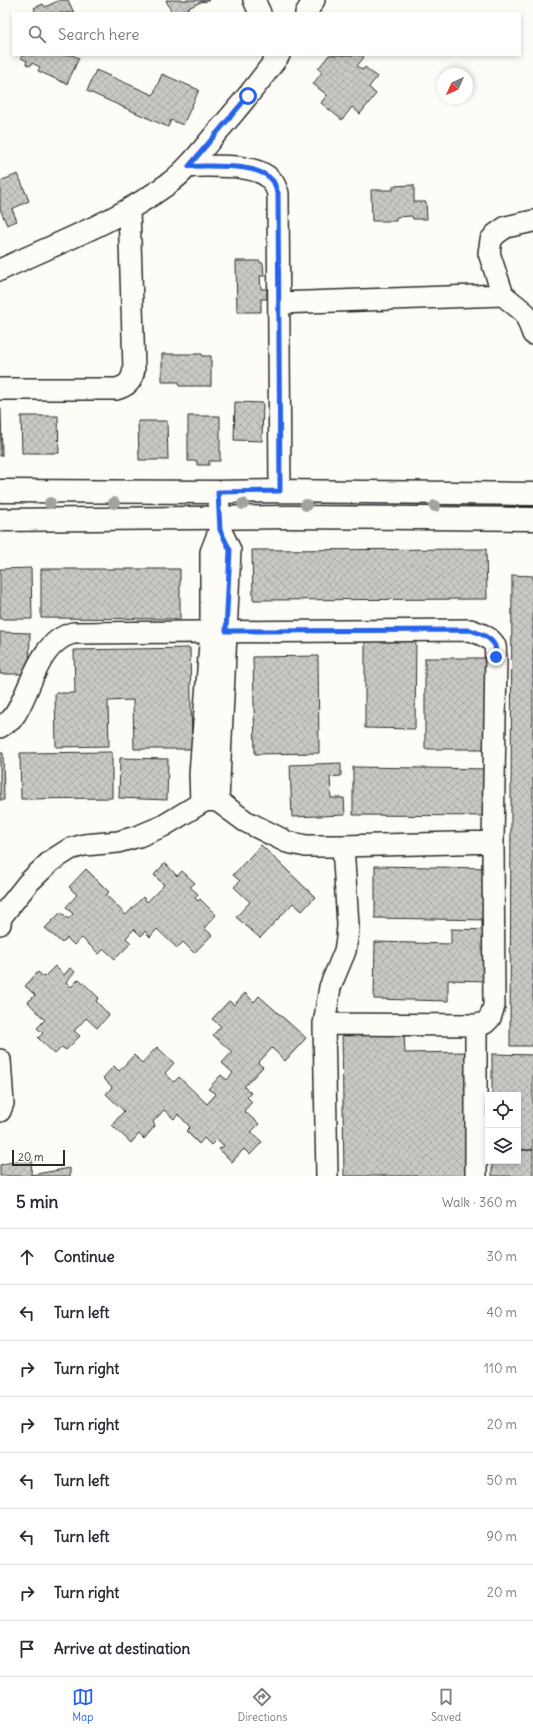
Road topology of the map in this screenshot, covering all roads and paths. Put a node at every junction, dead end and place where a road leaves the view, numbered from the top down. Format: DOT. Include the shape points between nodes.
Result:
graph roads {
  1 [pos="254,0"];
  2 [pos="314,0"];
  3 [pos="260,12"];
  4 [pos="307,12"];
  5 [pos="278,56"];
  6 [pos="189,166"];
  7 [pos="129,209"];
  8 [pos="533,221"];
  9 [pos="0,270"];
  10 [pos="503,295"];
  11 [pos="279,304"];
  12 [pos="529,312"];
  13 [pos="533,334"];
  14 [pos="0,389"];
  15 [pos="0,491"];
  16 [pos="280,491"];
  17 [pos="218,492"];
  18 [pos="533,494"];
  19 [pos="533,519"];
  20 [pos="0,520"];
  21 [pos="220,524"];
  22 [pos="218,631"];
  23 [pos="0,727"];
  24 [pos="209,802"];
  25 [pos="493,842"];
  26 [pos="343,846"];
  27 [pos="0,919"];
  28 [pos="324,1024"];
  29 [pos="476,1025"];
  30 [pos="0,1060"];
  31 [pos="0,1111"];
  32 [pos="327,1176"];
  33 [pos="476,1176"];
  1 -- 3 [label="street"];
  2 -- 4 [label="street"];
  5 -- 6 [label="street"];
  6 -- 7 [label="street" via="169,184"];
  6 -- 11 [label="street" via="250,169 272,181 278,193"];
  7 -- 9 [label="street" via="75,237"];
  7 -- 14 [label="street" via="133,379 116,388"];
  8 -- 10 [label="street" via="506,227 491,240 489,253"];
  10 -- 11 [label="street"];
  10 -- 12 [label="street"];
  11 -- 16 [label="street"];
  12 -- 13 [label="street"];
  15 -- 17 [label="main road"];
  16 -- 17 [label="main road"];
  16 -- 18 [label="main road"];
  17 -- 21 [label="street"];
  19 -- 21 [label="main road"];
  20 -- 21 [label="main road"];
  21 -- 22 [label="street" via="211,552"];
  22 -- 23 [label="street" via="72,633 63,636 49,648 16,713"];
  22 -- 24 [label="street"];
  22 -- 25 [label="street" via="470,630 488,639 495,646 496,657"];
  24 -- 26 [label="street" via="287,842 306,846"];
  24 -- 27 [label="street" via="139,836 118,842 70,849 51,861 28,883"];
  25 -- 26 [label="street"];
  25 -- 29 [label="street" via="494,1006 490,1018 485,1023"];
  26 -- 28 [label="street" via="347,938 345,951 330,987"];
  28 -- 29 [label="street"];
  28 -- 32 [label="street"];
  29 -- 33 [label="street"];
  30 -- 31 [label="street" via="4,1103"];
}
